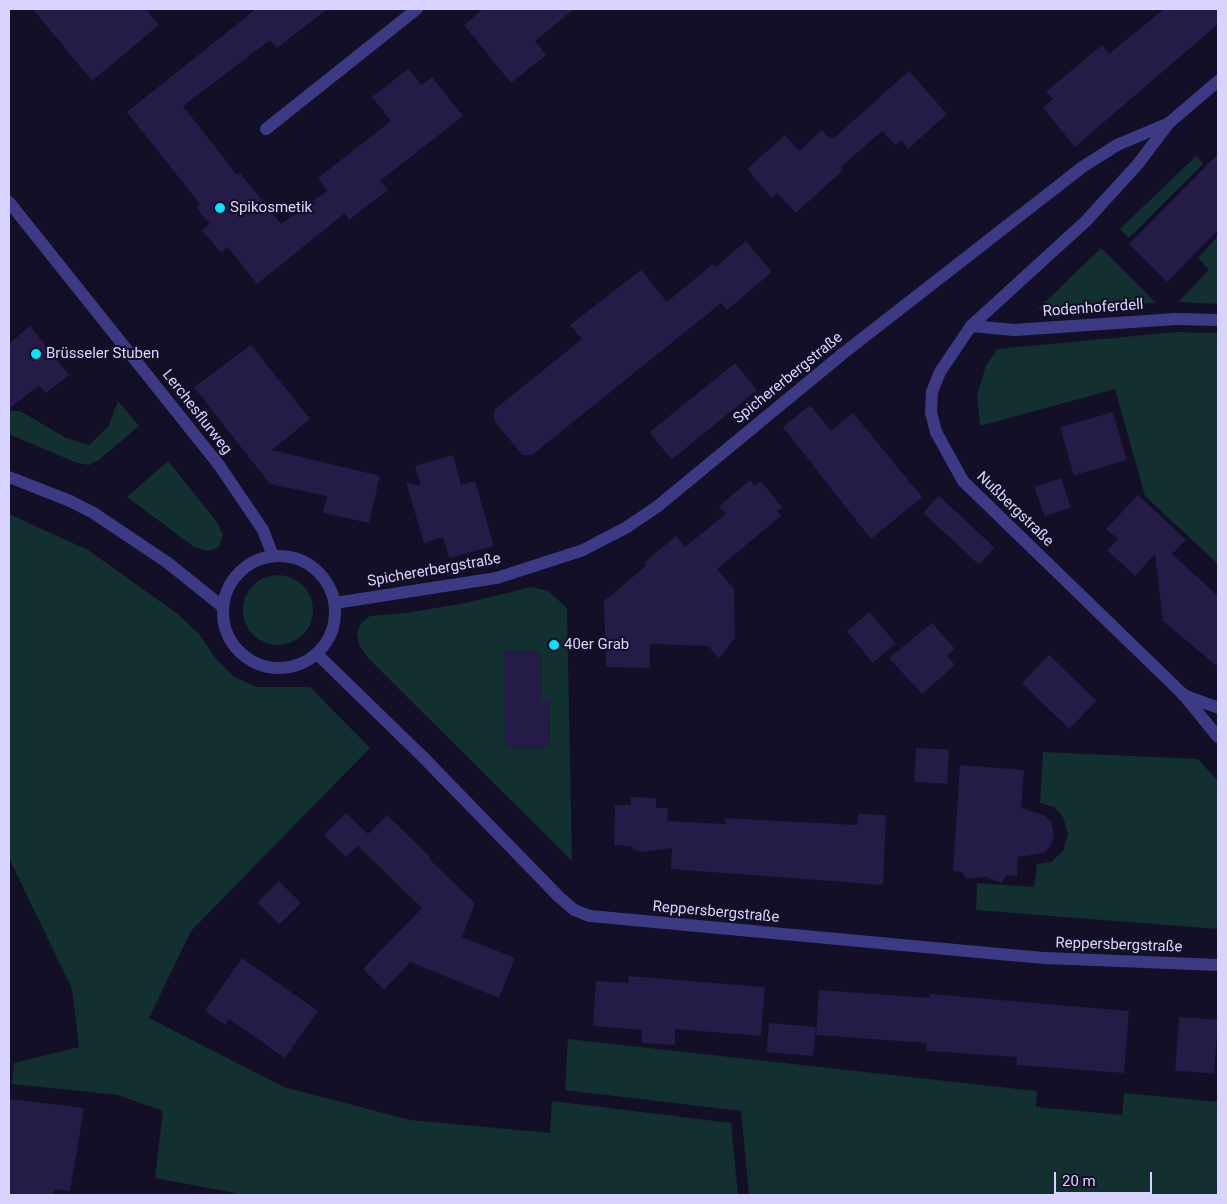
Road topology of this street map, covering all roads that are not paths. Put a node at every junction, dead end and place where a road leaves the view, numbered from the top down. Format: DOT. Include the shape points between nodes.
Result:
graph roads {
  1 [pos="417,9"];
  2 [pos="1218,80"];
  3 [pos="1169,123"];
  4 [pos="266,129"];
  5 [pos="9,202"];
  6 [pos="1218,320"];
  7 [pos="971,326"];
  8 [pos="9,477"];
  9 [pos="273,556"];
  10 [pos="335,603"];
  11 [pos="223,607"];
  12 [pos="317,654"];
  13 [pos="1182,694"];
  14 [pos="1218,708"];
  15 [pos="1218,737"];
  16 [pos="1218,966"];
  1 -- 4 [label="street"];
  2 -- 3 [label="street, Spichererbergstraße"];
  3 -- 7 [label="street, Nußbergstraße" via="1138,164 1086,221"];
  3 -- 10 [label="street, Spichererbergstraße" via="1117,145 1081,168 841,354 658,506 627,527 582,550 497,578"];
  5 -- 9 [label="street, Lerchesflurweg" via="224,472 263,530"];
  6 -- 7 [label="street, Rodenhoferdell" via="1176,319 1014,330"];
  7 -- 13 [label="street, Nußbergstraße" via="940,372 932,392 931,412 936,432 963,481"];
  8 -- 11 [label="street" via="96,514 168,563"];
  9 -- 10 [label="street" via="287,556 314,567 331,589"];
  9 -- 11 [label="street" via="244,567 226,592"];
  10 -- 12 [label="street" via="333,631"];
  11 -- 12 [label="street" via="225,627 234,646 250,660 273,668 305,662"];
  12 -- 16 [label="street, Reppersbergstraße" via="558,896 574,910 590,916 1046,958"];
  13 -- 14 [label="street"];
  13 -- 15 [label="street, Nußbergstraße"];
}
